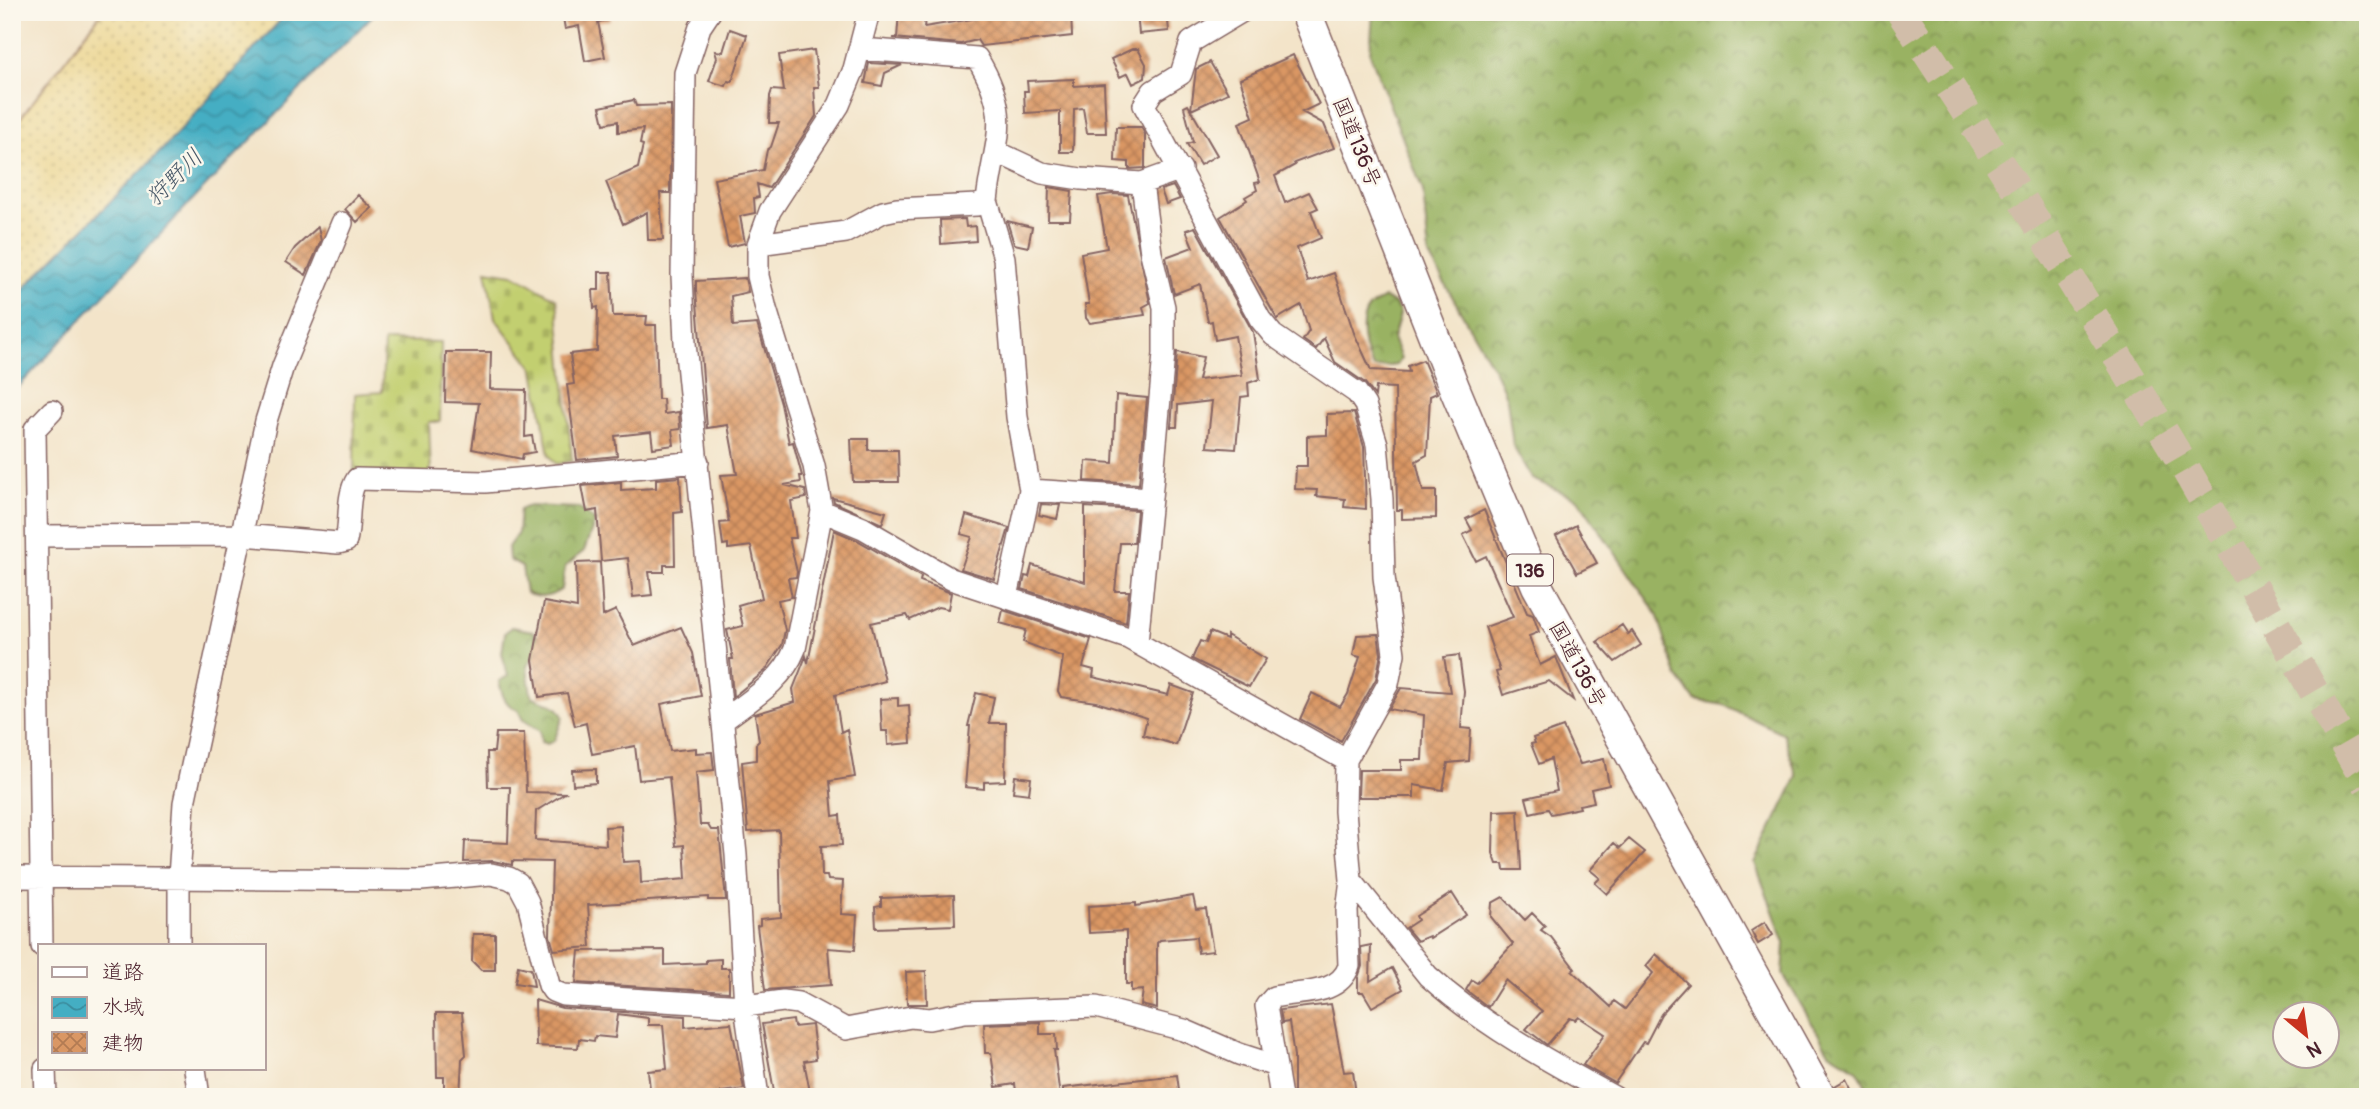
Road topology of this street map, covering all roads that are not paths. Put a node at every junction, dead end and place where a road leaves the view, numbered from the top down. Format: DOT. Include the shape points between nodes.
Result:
graph roads {
  1 [pos="710,12"];
  2 [pos="869,12"];
  3 [pos="1241,12"];
  4 [pos="1306,12"];
  5 [pos="861,49"];
  6 [pos="997,152"];
  7 [pos="1181,169"];
  8 [pos="1142,183"];
  9 [pos="987,201"];
  10 [pos="342,223"];
  11 [pos="758,244"];
  12 [pos="52,411"];
  13 [pos="698,462"];
  14 [pos="1030,490"];
  15 [pos="1151,498"];
  16 [pos="822,511"];
  17 [pos="243,535"];
  18 [pos="38,536"];
  19 [pos="1007,597"];
  20 [pos="1137,643"];
  21 [pos="724,720"];
  22 [pos="1346,760"];
  23 [pos="12,877"];
  24 [pos="41,877"];
  25 [pos="179,877"];
  26 [pos="1351,880"];
  27 [pos="42,944"];
  28 [pos="178,944"];
  29 [pos="744,1006"];
  30 [pos="1276,1066"];
  31 [pos="45,1070"];
  32 [pos="195,1070"];
  33 [pos="46,1097"];
  34 [pos="199,1097"];
  35 [pos="758,1097"];
  36 [pos="1281,1097"];
  37 [pos="1614,1097"];
  38 [pos="1821,1097"];
  1 -- 13 [label="street" via="687,65 683,117 682,275"];
  2 -- 5 [label="street"];
  3 -- 7 [label="street" via="1191,42 1184,69 1153,91 1144,105"];
  4 -- 38 [label="highway, 国道136号 / 136" via="1537,586"];
  5 -- 6 [label="street" via="977,58 999,103"];
  5 -- 11 [label="street" via="839,105 770,211"];
  6 -- 8 [label="street" via="1042,173"];
  6 -- 9 [label="street"];
  7 -- 8 [label="street"];
  7 -- 22 [label="street" via="1267,330 1357,393 1374,433 1380,462 1393,666 1388,684"];
  8 -- 15 [label="street" via="1164,306"];
  9 -- 11 [label="street" via="897,209 846,232"];
  9 -- 14 [label="street" via="1004,258 1017,417"];
  10 -- 17 [label="street" via="283,366 266,421"];
  11 -- 16 [label="street" via="758,275 766,309 814,466"];
  12 -- 18 [label="street" via="35,429"];
  13 -- 17 [label="street" via="485,482 357,479 346,541"];
  13 -- 21 [label="street"];
  14 -- 15 [label="street"];
  14 -- 19 [label="street"];
  15 -- 20 [label="street"];
  16 -- 19 [label="street" via="863,528 951,579"];
  16 -- 21 [label="street" via="789,664"];
  17 -- 18 [label="street"];
  17 -- 25 [label="street" via="184,803"];
  18 -- 24 [label="street"];
  19 -- 20 [label="street"];
  20 -- 22 [label="street"];
  21 -- 29 [label="street"];
  22 -- 26 [label="street"];
  23 -- 24 [label="street"];
  24 -- 25 [label="street"];
  24 -- 27 [label="street"];
  25 -- 28 [label="street"];
  25 -- 29 [label="street" via="421,880 491,874 509,878 518,883 528,902 553,991"];
  26 -- 30 [label="street" via="1349,966 1342,981 1330,988 1269,1000"];
  26 -- 37 [label="street" via="1443,990 1541,1056"];
  29 -- 30 [label="street" via="798,1003 846,1028 965,1012 1096,1007 1184,1030"];
  29 -- 35 [label="street"];
  30 -- 36 [label="street"];
  31 -- 33 [label="street"];
  32 -- 34 [label="street"];
}
